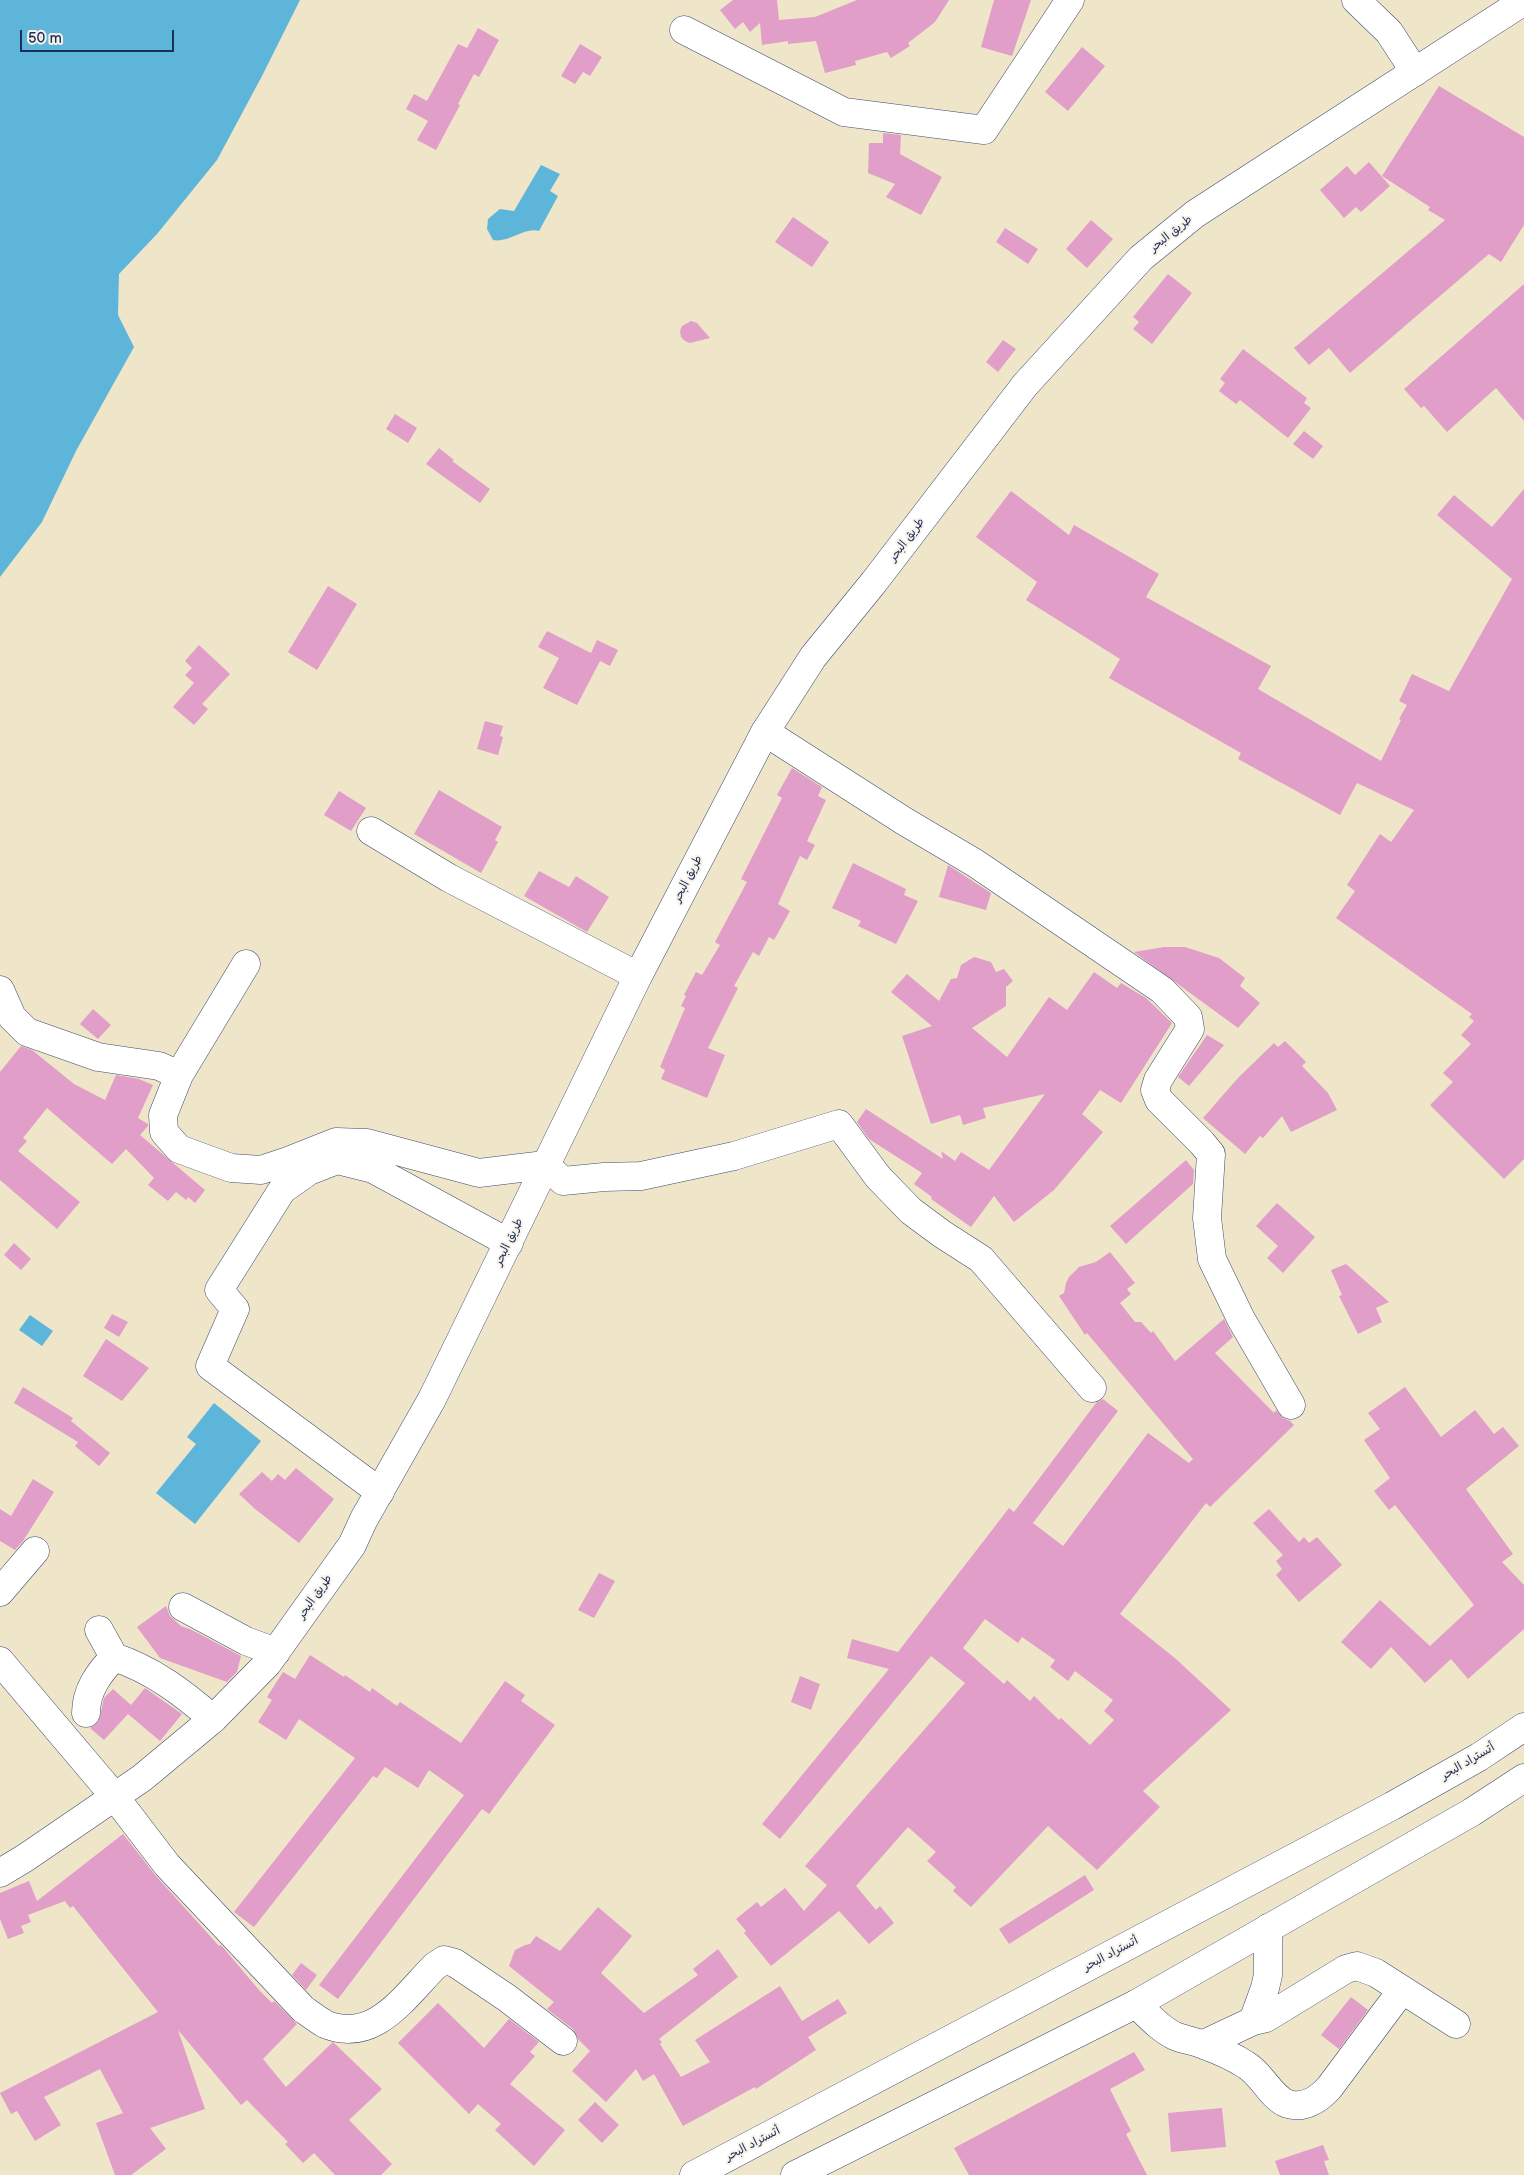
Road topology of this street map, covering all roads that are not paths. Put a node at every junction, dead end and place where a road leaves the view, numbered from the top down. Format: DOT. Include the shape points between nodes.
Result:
graph roads {
  1 [pos="1070,0"];
  2 [pos="1356,0"];
  3 [pos="1524,1"];
  4 [pos="684,30"];
  5 [pos="1415,72"];
  6 [pos="765,732"];
  7 [pos="371,831"];
  8 [pos="246,964"];
  9 [pos="638,976"];
  10 [pos="0,990"];
  11 [pos="179,1076"];
  12 [pos="545,1165"];
  13 [pos="509,1243"];
  14 [pos="1092,1388"];
  15 [pos="1291,1405"];
  16 [pos="380,1492"];
  17 [pos="35,1551"];
  18 [pos="0,1592"];
  19 [pos="183,1606"];
  20 [pos="99,1630"];
  21 [pos="276,1652"];
  22 [pos="114,1657"];
  23 [pos="0,1661"];
  24 [pos="86,1713"];
  25 [pos="213,1719"];
  26 [pos="1524,1727"];
  27 [pos="1524,1778"];
  28 [pos="115,1797"];
  29 [pos="0,1873"];
  30 [pos="1268,1928"];
  31 [pos="1402,1990"];
  32 [pos="1136,2004"];
  33 [pos="1253,2021"];
  34 [pos="1456,2024"];
  35 [pos="563,2041"];
  36 [pos="1204,2044"];
  37 [pos="694,2175"];
  38 [pos="795,2175"];
  1 -- 4 [label="main road" via="984,130 844,112"];
  2 -- 5 [label="main road" via="1389,32"];
  3 -- 5 [label="main road, طريق البحر"];
  5 -- 6 [label="main road, طريق البحر" via="1195,214 1141,258 1025,386 813,657"];
  6 -- 9 [label="main road, طريق البحر"];
  6 -- 15 [label="main road" via="975,863 1162,990 1188,1017 1190,1029 1155,1090 1159,1100 1211,1154 1206,1218 1212,1259"];
  7 -- 9 [label="main road" via="448,878"];
  8 -- 11 [label="main road"];
  9 -- 12 [label="main road, طريق البحر"];
  10 -- 11 [label="main road" via="12,1017 27,1032 98,1057 159,1066"];
  11 -- 12 [label="main road" via="163,1115 164,1132 179,1149 231,1168 261,1170 336,1142 367,1143 480,1173"];
  12 -- 13 [label="main road, طريق البحر"];
  12 -- 14 [label="main road" via="563,1181 640,1176 734,1156 839,1124 878,1177 911,1211 980,1259"];
  13 -- 16 [label="main road, طريق البحر" via="432,1399"];
  13 -- 16 [label="main road" via="373,1169 336,1160 309,1171 282,1190 219,1290 235,1309 210,1366"];
  16 -- 21 [label="main road, طريق البحر" via="352,1546"];
  17 -- 18 [label="main road"];
  19 -- 21 [label="main road" via="246,1641"];
  20 -- 22 [label="main road"];
  21 -- 25 [label="main road, طريق البحر"];
  22 -- 24 [label="main road" via="99,1674 86,1700"];
  22 -- 25 [label="main road" via="163,1679"];
  23 -- 28 [label="main road"];
  25 -- 28 [label="main road, طريق البحر"];
  26 -- 37 [label="main road, أتستراد البحر" via="1479,1757 1392,1806"];
  27 -- 30 [label="main road" via="1472,1812"];
  28 -- 29 [label="main road, طريق البحر"];
  28 -- 35 [label="main road" via="167,1865 303,2008 323,2023 358,2030 383,2019 444,1960 455,1963 507,1998"];
  30 -- 32 [label="main road"];
  30 -- 33 [label="main road" via="1268,1975"];
  31 -- 33 [label="main road" via="1357,1966 1346,1969 1266,2018"];
  31 -- 34 [label="main road"];
  31 -- 36 [label="main road" via="1329,2088 1319,2099 1303,2104 1288,2104 1278,2098 1246,2065"];
  32 -- 36 [label="main road" via="1165,2030"];
  32 -- 38 [label="main road"];
  33 -- 36 [label="main road"];
}
